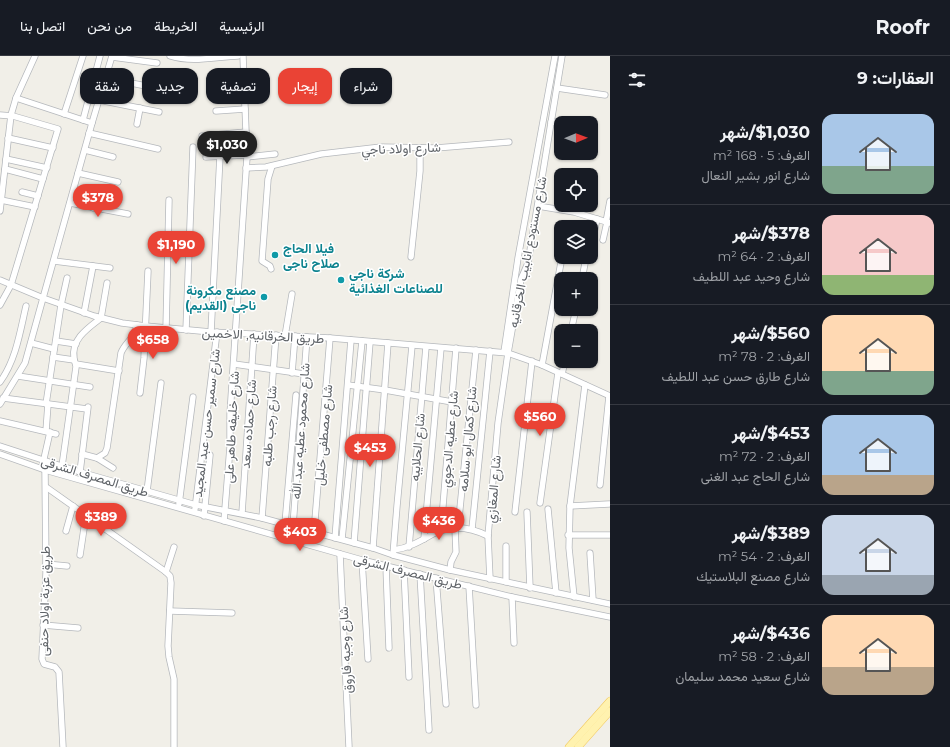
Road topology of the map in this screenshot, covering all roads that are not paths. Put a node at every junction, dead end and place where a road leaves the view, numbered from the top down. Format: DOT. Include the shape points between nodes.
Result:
graph roads {
  1 [pos="35,56"];
  2 [pos="83,56"];
  3 [pos="100,56"];
  4 [pos="112,56"];
  5 [pos="170,56"];
  6 [pos="226,56"];
  7 [pos="238,56"];
  8 [pos="243,56"];
  9 [pos="555,56"];
  10 [pos="562,56"];
  11 [pos="157,63"];
  12 [pos="109,68"];
  13 [pos="557,88"];
  14 [pos="605,95"];
  15 [pos="16,98"];
  16 [pos="98,104"];
  17 [pos="120,104"];
  18 [pos="140,108"];
  19 [pos="245,109"];
  20 [pos="216,111"];
  21 [pos="159,112"];
  22 [pos="64,114"];
  23 [pos="0,115"];
  24 [pos="11,115"];
  25 [pos="83,120"];
  26 [pos="552,122"];
  27 [pos="92,124"];
  28 [pos="137,124"];
  29 [pos="246,132"];
  30 [pos="89,133"];
  31 [pos="202,136"];
  32 [pos="8,138"];
  33 [pos="509,142"];
  34 [pos="193,147"];
  35 [pos="53,148"];
  36 [pos="420,148"];
  37 [pos="158,149"];
  38 [pos="85,150"];
  39 [pos="275,154"];
  40 [pos="220,156"];
  41 [pos="247,156"];
  42 [pos="113,157"];
  43 [pos="206,157"];
  44 [pos="6,159"];
  45 [pos="272,166"];
  46 [pos="46,168"];
  47 [pos="246,168"];
  48 [pos="5,169"];
  49 [pos="78,173"];
  50 [pos="44,179"];
  51 [pos="118,182"];
  52 [pos="97,188"];
  53 [pos="22,192"];
  54 [pos="38,196"];
  55 [pos="1,200"];
  56 [pos="169,200"];
  57 [pos="610,201"];
  58 [pos="70,204"];
  59 [pos="538,206"];
  60 [pos="35,207"];
  61 [pos="93,208"];
  62 [pos="0,211"];
  63 [pos="128,214"];
  64 [pos="597,219"];
  65 [pos="608,222"];
  66 [pos="603,240"];
  67 [pos="411,257"];
  68 [pos="54,261"];
  69 [pos="561,264"];
  70 [pos="92,266"];
  71 [pos="110,268"];
  72 [pos="271,269"];
  73 [pos="148,271"];
  74 [pos="67,278"];
  75 [pos="0,280"];
  76 [pos="107,283"];
  77 [pos="11,285"];
  78 [pos="292,294"];
  79 [pos="43,298"];
  80 [pos="0,305"];
  81 [pos="61,305"];
  82 [pos="26,306"];
  83 [pos="84,313"];
  84 [pos="101,318"];
  85 [pos="137,325"];
  86 [pos="146,326"];
  87 [pos="166,329"];
  88 [pos="186,330"];
  89 [pos="214,332"];
  90 [pos="236,333"];
  91 [pos="254,334"];
  92 [pos="276,335"];
  93 [pos="285,336"];
  94 [pos="295,336"];
  95 [pos="307,337"];
  96 [pos="330,338"];
  97 [pos="351,340"];
  98 [pos="56,341"];
  99 [pos="362,341"];
  100 [pos="31,342"];
  101 [pos="370,342"];
  102 [pos="388,343"];
  103 [pos="76,344"];
  104 [pos="412,346"];
  105 [pos="426,347"];
  106 [pos="441,348"];
  107 [pos="456,348"];
  108 [pos="54,349"];
  109 [pos="476,350"];
  110 [pos="490,351"];
  111 [pos="506,352"];
  112 [pos="53,357"];
  113 [pos="532,361"];
  114 [pos="75,362"];
  115 [pos="234,364"];
  116 [pos="542,365"];
  117 [pos="252,367"];
  118 [pos="562,368"];
  119 [pos="273,370"];
  120 [pos="0,371"];
  121 [pos="119,371"];
  122 [pos="7,373"];
  123 [pos="292,373"];
  124 [pos="304,374"];
  125 [pos="560,374"];
  126 [pos="18,376"];
  127 [pos="49,381"];
  128 [pos="0,382"];
  129 [pos="162,383"];
  130 [pos="74,385"];
  131 [pos="348,385"];
  132 [pos="357,386"];
  133 [pos="585,386"];
  134 [pos="90,387"];
  135 [pos="367,388"];
  136 [pos="385,390"];
  137 [pos="140,392"];
  138 [pos="408,394"];
  139 [pos="296,395"];
  140 [pos="610,396"];
  141 [pos="421,397"];
  142 [pos="3,398"];
  143 [pos="193,398"];
  144 [pos="437,400"];
  145 [pos="452,402"];
  146 [pos="0,404"];
  147 [pos="47,404"];
  148 [pos="70,407"];
  149 [pos="0,421"];
  150 [pos="48,432"];
  151 [pos="56,434"];
  152 [pos="0,446"];
  153 [pos="0,454"];
  154 [pos="82,454"];
  155 [pos="210,455"];
  156 [pos="97,458"];
  157 [pos="44,461"];
  158 [pos="62,466"];
  159 [pos="113,468"];
  160 [pos="43,469"];
  161 [pos="80,472"];
  162 [pos="600,486"];
  163 [pos="46,487"];
  164 [pos="147,491"];
  165 [pos="180,500"];
  166 [pos="540,503"];
  167 [pos="610,504"];
  168 [pos="196,505"];
  169 [pos="73,506"];
  170 [pos="570,506"];
  171 [pos="205,507"];
  172 [pos="179,508"];
  173 [pos="548,508"];
  174 [pos="225,511"];
  175 [pos="515,512"];
  176 [pos="527,512"];
  177 [pos="195,513"];
  178 [pos="242,513"];
  179 [pos="86,515"];
  180 [pos="204,516"];
  181 [pos="262,518"];
  182 [pos="224,522"];
  183 [pos="283,523"];
  184 [pos="293,526"];
  185 [pos="456,528"];
  186 [pos="472,529"];
  187 [pos="442,530"];
  188 [pos="66,531"];
  189 [pos="314,532"];
  190 [pos="568,535"];
  191 [pos="610,535"];
  192 [pos="278,536"];
  193 [pos="488,536"];
  194 [pos="335,538"];
  195 [pos="424,539"];
  196 [pos="342,540"];
  197 [pos="354,543"];
  198 [pos="506,546"];
  199 [pos="174,547"];
  200 [pos="409,547"];
  201 [pos="373,548"];
  202 [pos="394,553"];
  203 [pos="590,553"];
  204 [pos="340,554"];
  205 [pos="80,555"];
  206 [pos="362,560"];
  207 [pos="46,564"];
  208 [pos="67,566"];
  209 [pos="386,566"];
  210 [pos="404,570"];
  211 [pos="450,570"];
  212 [pos="166,572"];
  213 [pos="420,574"];
  214 [pos="436,578"];
  215 [pos="490,579"];
  216 [pos="506,582"];
  217 [pos="469,586"];
  218 [pos="530,588"];
  219 [pos="556,593"];
  220 [pos="512,597"];
  221 [pos="574,597"];
  222 [pos="593,600"];
  223 [pos="610,604"];
  224 [pos="170,611"];
  225 [pos="232,614"];
  226 [pos="610,617"];
  227 [pos="43,625"];
  228 [pos="78,628"];
  229 [pos="514,643"];
  230 [pos="389,648"];
  231 [pos="368,659"];
  232 [pos="409,677"];
  233 [pos="610,701"];
  234 [pos="446,704"];
  235 [pos="476,705"];
  236 [pos="610,711"];
  237 [pos="428,730"];
  238 [pos="63,747"];
  239 [pos="174,747"];
  240 [pos="349,747"];
  241 [pos="569,747"];
  242 [pos="578,747"];
  1 -- 15 [label="street"];
  2 -- 22 [label="street"];
  3 -- 25 [label="street"];
  4 -- 11 [label="street"];
  4 -- 12 [label="street"];
  5 -- 6 [label="street" via="193,60"];
  6 -- 7 [label="street"];
  8 -- 19 [label="street, شارع خليفه طاهر على"];
  9 -- 111 [label="street, شارع مستودع انابيب الخرقانيه" via="518,258"];
  10 -- 13 [label="street, شارع مستودع انابيب الخرقانيه"];
  13 -- 14 [label="street"];
  13 -- 26 [label="street, شارع مستودع انابيب الخرقانيه"];
  15 -- 22 [label="street"];
  15 -- 24 [label="street"];
  16 -- 27 [label="street"];
  17 -- 18 [label="street"];
  18 -- 21 [label="street"];
  18 -- 28 [label="street"];
  19 -- 20 [label="street"];
  19 -- 29 [label="street, شارع خليفه طاهر على"];
  22 -- 25 [label="street"];
  23 -- 24 [label="street"];
  24 -- 32 [label="street"];
  24 -- 35 [label="street" via="57,128"];
  25 -- 27 [label="street"];
  26 -- 59 [label="street, شارع مستودع انابيب الخرقانيه"];
  27 -- 30 [label="street"];
  29 -- 31 [label="street"];
  29 -- 41 [label="street, شارع خليفه طاهر على"];
  30 -- 37 [label="street"];
  30 -- 38 [label="street"];
  32 -- 35 [label="street"];
  32 -- 44 [label="street"];
  33 -- 36 [label="street, شارع اولاد ناجي"];
  34 -- 88 [label="street"];
  35 -- 46 [label="street"];
  36 -- 45 [label="street, شارع اولاد ناجي" via="362,149 321,154"];
  36 -- 67 [label="street"];
  38 -- 42 [label="street"];
  38 -- 49 [label="street"];
  39 -- 41 [label="street"];
  40 -- 41 [label="street"];
  40 -- 43 [label="street"];
  40 -- 89 [label="street, شارع سمير حسن عبد المجيد"];
  41 -- 47 [label="street, شارع خليفه طاهر على"];
  44 -- 46 [label="street"];
  44 -- 48 [label="street"];
  45 -- 47 [label="street, شارع اولاد ناجي"];
  45 -- 72 [label="street" via="268,179 262,261"];
  46 -- 50 [label="street"];
  47 -- 90 [label="street, شارع خليفه طاهر على"];
  48 -- 50 [label="street"];
  48 -- 55 [label="street"];
  49 -- 51 [label="street"];
  49 -- 58 [label="street"];
  50 -- 54 [label="street"];
  52 -- 61 [label="street"];
  53 -- 54 [label="street"];
  54 -- 60 [label="street"];
  55 -- 60 [label="street"];
  55 -- 62 [label="street"];
  56 -- 87 [label="street"];
  57 -- 65 [label="street"];
  58 -- 61 [label="street"];
  58 -- 68 [label="street"];
  59 -- 64 [label="street"];
  59 -- 111 [label="street, شارع مستودع انابيب الخرقانيه" via="528,263 521,279"];
  60 -- 77 [label="street"];
  61 -- 63 [label="street"];
  64 -- 65 [label="street"];
  65 -- 66 [label="street"];
  68 -- 70 [label="street"];
  68 -- 79 [label="street"];
  69 -- 116 [label="street"];
  70 -- 71 [label="street"];
  70 -- 83 [label="street"];
  73 -- 86 [label="street"];
  74 -- 81 [label="street, طريق عزبة اولاد حنفى"];
  75 -- 77 [label="street, طريق الخرقانيه, الاخمين"];
  76 -- 84 [label="street"];
  77 -- 79 [label="street, طريق الخرقانيه, الاخمين"];
  77 -- 80 [label="street"];
  78 -- 93 [label="street"];
  79 -- 81 [label="street, طريق الخرقانيه, الاخمين"];
  79 -- 100 [label="street"];
  81 -- 83 [label="street, طريق الخرقانيه, الاخمين"];
  81 -- 98 [label="street, طريق عزبة اولاد حنفى"];
  82 -- 122 [label="street" via="13,361"];
  83 -- 84 [label="street, طريق الخرقانيه, الاخمين"];
  84 -- 85 [label="street, طريق الخرقانيه, الاخمين"];
  84 -- 103 [label="street" via="81,334"];
  85 -- 86 [label="street, طريق الخرقانيه, الاخمين"];
  85 -- 121 [label="street" via="134,336 122,350"];
  86 -- 87 [label="street, طريق الخرقانيه, الاخمين"];
  86 -- 137 [label="street"];
  87 -- 88 [label="street, طريق الخرقانيه, الاخمين"];
  88 -- 89 [label="street, طريق الخرقانيه, الاخمين"];
  89 -- 90 [label="street, طريق الخرقانيه, الاخمين"];
  89 -- 168 [label="street, شارع سمير حسن عبد المجيد"];
  90 -- 91 [label="street, طريق الخرقانيه, الاخمين"];
  90 -- 115 [label="street, شارع خليفه طاهر على"];
  91 -- 92 [label="street, طريق الخرقانيه, الاخمين"];
  91 -- 117 [label="street, شارع حماده سعد"];
  92 -- 93 [label="street, طريق الخرقانيه, الاخمين"];
  92 -- 119 [label="street, شارع رجب طلبه"];
  93 -- 94 [label="street, طريق الخرقانيه, الاخمين"];
  94 -- 95 [label="street, طريق الخرقانيه, الاخمين"];
  94 -- 123 [label="street"];
  95 -- 96 [label="street, طريق الخرقانيه, الاخمين"];
  95 -- 124 [label="street, شارع محمود عطيه عبد الله"];
  96 -- 97 [label="street, طريق الخرقانيه, الاخمين"];
  96 -- 189 [label="street, شارع مصطفى خليل"];
  97 -- 99 [label="street, طريق الخرقانيه, الاخمين"];
  97 -- 131 [label="street"];
  98 -- 103 [label="street"];
  98 -- 108 [label="street, طريق عزبة اولاد حنفى"];
  99 -- 101 [label="street, طريق الخرقانيه, الاخمين"];
  99 -- 132 [label="street"];
  100 -- 108 [label="street"];
  100 -- 126 [label="street"];
  101 -- 102 [label="street, طريق الخرقانيه, الاخمين"];
  101 -- 135 [label="street"];
  102 -- 104 [label="street, طريق الخرقانيه, الاخمين"];
  102 -- 136 [label="street"];
  103 -- 114 [label="street"];
  104 -- 105 [label="street, طريق الخرقانيه, الاخمين"];
  104 -- 138 [label="street"];
  105 -- 106 [label="street, طريق الخرقانيه, الاخمين"];
  105 -- 141 [label="street, شارع الحلايبه"];
  106 -- 107 [label="street, طريق الخرقانيه, الاخمين"];
  106 -- 144 [label="street"];
  107 -- 109 [label="street, طريق الخرقانيه, الاخمين"];
  107 -- 145 [label="street, شارع عطيه الدجوي"];
  108 -- 112 [label="street, طريق عزبة اولاد حنفى"];
  109 -- 110 [label="street, طريق الخرقانيه, الاخمين"];
  109 -- 185 [label="street, شارع كمال ابو سلامه"];
  110 -- 111 [label="street, طريق الخرقانيه, الاخمين"];
  110 -- 186 [label="street"];
  111 -- 113 [label="street, طريق الخرقانيه, الاخمين"];
  111 -- 193 [label="street, شارع المغازي"];
  112 -- 114 [label="street"];
  112 -- 127 [label="street, طريق عزبة اولاد حنفى"];
  113 -- 116 [label="street, طريق الخرقانيه, الاخمين"];
  113 -- 175 [label="street"];
  114 -- 121 [label="street"];
  114 -- 130 [label="street"];
  115 -- 117 [label="street, شارع مصطفى خليل"];
  115 -- 174 [label="street, شارع خليفه طاهر على"];
  116 -- 125 [label="street, طريق الخرقانيه, الاخمين"];
  117 -- 119 [label="street, شارع مصطفى خليل"];
  117 -- 178 [label="street, شارع حماده سعد"];
  118 -- 125 [label="street"];
  119 -- 123 [label="street, شارع مصطفى خليل"];
  119 -- 181 [label="street, شارع رجب طلبه"];
  120 -- 122 [label="street"];
  121 -- 156 [label="street" via="107,448 105,453"];
  122 -- 128 [label="street"];
  123 -- 124 [label="street, شارع مصطفى خليل"];
  124 -- 184 [label="street, شارع محمود عطيه عبد الله"];
  125 -- 133 [label="street, طريق الخرقانيه, الاخمين"];
  125 -- 166 [label="street"];
  126 -- 127 [label="street"];
  126 -- 142 [label="street"];
  127 -- 130 [label="street"];
  127 -- 147 [label="street, طريق عزبة اولاد حنفى"];
  129 -- 164 [label="street"];
  130 -- 134 [label="street"];
  130 -- 148 [label="street"];
  131 -- 132 [label="street"];
  131 -- 194 [label="street"];
  132 -- 135 [label="street"];
  132 -- 196 [label="street"];
  133 -- 140 [label="street, طريق الخرقانيه, الاخمين"];
  133 -- 170 [label="street"];
  135 -- 136 [label="street"];
  135 -- 197 [label="street"];
  136 -- 138 [label="street"];
  136 -- 201 [label="street"];
  138 -- 141 [label="street"];
  138 -- 202 [label="street"];
  139 -- 183 [label="street"];
  140 -- 162 [label="street"];
  141 -- 144 [label="street"];
  141 -- 200 [label="street, شارع الحلايبه"];
  142 -- 146 [label="street"];
  142 -- 147 [label="street"];
  143 -- 165 [label="street"];
  144 -- 145 [label="street"];
  144 -- 195 [label="street"];
  145 -- 187 [label="street, شارع عطيه الدجوي"];
  147 -- 148 [label="street"];
  147 -- 150 [label="street, طريق عزبة اولاد حنفى"];
  148 -- 154 [label="street" via="87,408"];
  148 -- 158 [label="street"];
  149 -- 150 [label="street"];
  150 -- 151 [label="street"];
  150 -- 157 [label="street, طريق عزبة اولاد حنفى"];
  152 -- 157 [label="street, طريق المصرف الشرقى"];
  153 -- 160 [label="street, طريق المصرف الشرقى"];
  154 -- 156 [label="street"];
  154 -- 161 [label="street"];
  155 -- 171 [label="street"];
  156 -- 159 [label="street"];
  157 -- 158 [label="street, طريق المصرف الشرقى"];
  157 -- 160 [label="street, طريق عزبة اولاد حنفى"];
  158 -- 161 [label="street, طريق المصرف الشرقى"];
  160 -- 163 [label="street, طريق عزبة اولاد حنفى"];
  160 -- 172 [label="street, طريق المصرف الشرقى"];
  161 -- 164 [label="street, طريق المصرف الشرقى"];
  163 -- 169 [label="street"];
  163 -- 207 [label="street, طريق عزبة اولاد حنفى"];
  164 -- 165 [label="street, طريق المصرف الشرقى"];
  165 -- 168 [label="street, طريق المصرف الشرقى"];
  165 -- 172 [label="street"];
  167 -- 170 [label="street"];
  168 -- 171 [label="street, طريق المصرف الشرقى"];
  168 -- 177 [label="street, شارع سمير حسن عبد المجيد"];
  169 -- 179 [label="street"];
  169 -- 188 [label="street"];
  170 -- 190 [label="street"];
  171 -- 174 [label="street, طريق المصرف الشرقى"];
  171 -- 180 [label="street"];
  172 -- 177 [label="street, طريق المصرف الشرقى"];
  173 -- 219 [label="street"];
  174 -- 178 [label="street, طريق المصرف الشرقى"];
  174 -- 182 [label="street, شارع خليفه طاهر على"];
  176 -- 218 [label="street"];
  177 -- 180 [label="street, طريق المصرف الشرقى"];
  178 -- 181 [label="street, طريق المصرف الشرقى"];
  179 -- 205 [label="street"];
  179 -- 212 [label="street"];
  180 -- 182 [label="street, طريق المصرف الشرقى"];
  181 -- 183 [label="street, طريق المصرف الشرقى"];
  182 -- 192 [label="street, طريق المصرف الشرقى"];
  183 -- 184 [label="street, طريق المصرف الشرقى"];
  183 -- 192 [label="street"];
  184 -- 189 [label="street, طريق المصرف الشرقى"];
  185 -- 186 [label="street"];
  185 -- 187 [label="street"];
  185 -- 211 [label="street, شارع كمال ابو سلامه" via="456,552"];
  186 -- 193 [label="street"];
  187 -- 195 [label="street"];
  189 -- 194 [label="street, طريق المصرف الشرقى"];
  190 -- 191 [label="street"];
  190 -- 221 [label="street"];
  192 -- 204 [label="street, طريق المصرف الشرقى"];
  193 -- 215 [label="street, شارع المغازي"];
  194 -- 196 [label="street, طريق المصرف الشرقى"];
  195 -- 200 [label="street"];
  196 -- 197 [label="street, طريق المصرف الشرقى"];
  197 -- 201 [label="street, طريق المصرف الشرقى"];
  198 -- 216 [label="street"];
  199 -- 212 [label="street"];
  200 -- 202 [label="street"];
  201 -- 202 [label="street, طريق المصرف الشرقى"];
  202 -- 211 [label="street, طريق المصرف الشرقى"];
  203 -- 222 [label="street"];
  204 -- 206 [label="street, طريق المصرف الشرقى"];
  204 -- 240 [label="street, شارع وجيه فاروق"];
  206 -- 209 [label="street, طريق المصرف الشرقى"];
  206 -- 231 [label="street"];
  207 -- 208 [label="street"];
  207 -- 227 [label="street, طريق عزبة اولاد حنفى"];
  209 -- 210 [label="street, طريق المصرف الشرقى"];
  209 -- 230 [label="street"];
  210 -- 213 [label="street, طريق المصرف الشرقى"];
  210 -- 232 [label="street"];
  211 -- 215 [label="street, طريق المصرف الشرقى"];
  212 -- 224 [label="street" via="171,579"];
  213 -- 214 [label="street, طريق المصرف الشرقى"];
  213 -- 237 [label="street"];
  214 -- 217 [label="street, طريق المصرف الشرقى"];
  214 -- 234 [label="street"];
  215 -- 216 [label="street, طريق المصرف الشرقى"];
  216 -- 218 [label="street, طريق المصرف الشرقى"];
  217 -- 220 [label="street, طريق المصرف الشرقى"];
  217 -- 235 [label="street"];
  218 -- 219 [label="street, طريق المصرف الشرقى"];
  219 -- 221 [label="street, طريق المصرف الشرقى"];
  220 -- 226 [label="street, طريق المصرف الشرقى"];
  220 -- 229 [label="street"];
  221 -- 222 [label="street, طريق المصرف الشرقى"];
  222 -- 223 [label="street, طريق المصرف الشرقى"];
  224 -- 225 [label="street"];
  224 -- 239 [label="street" via="168,652 174,679"];
  227 -- 228 [label="street"];
  227 -- 238 [label="street, طريق عزبة اولاد حنفى" via="43,662 57,668 60,674"];
  233 -- 241 [label="main road"];
  236 -- 242 [label="main road"];
}
